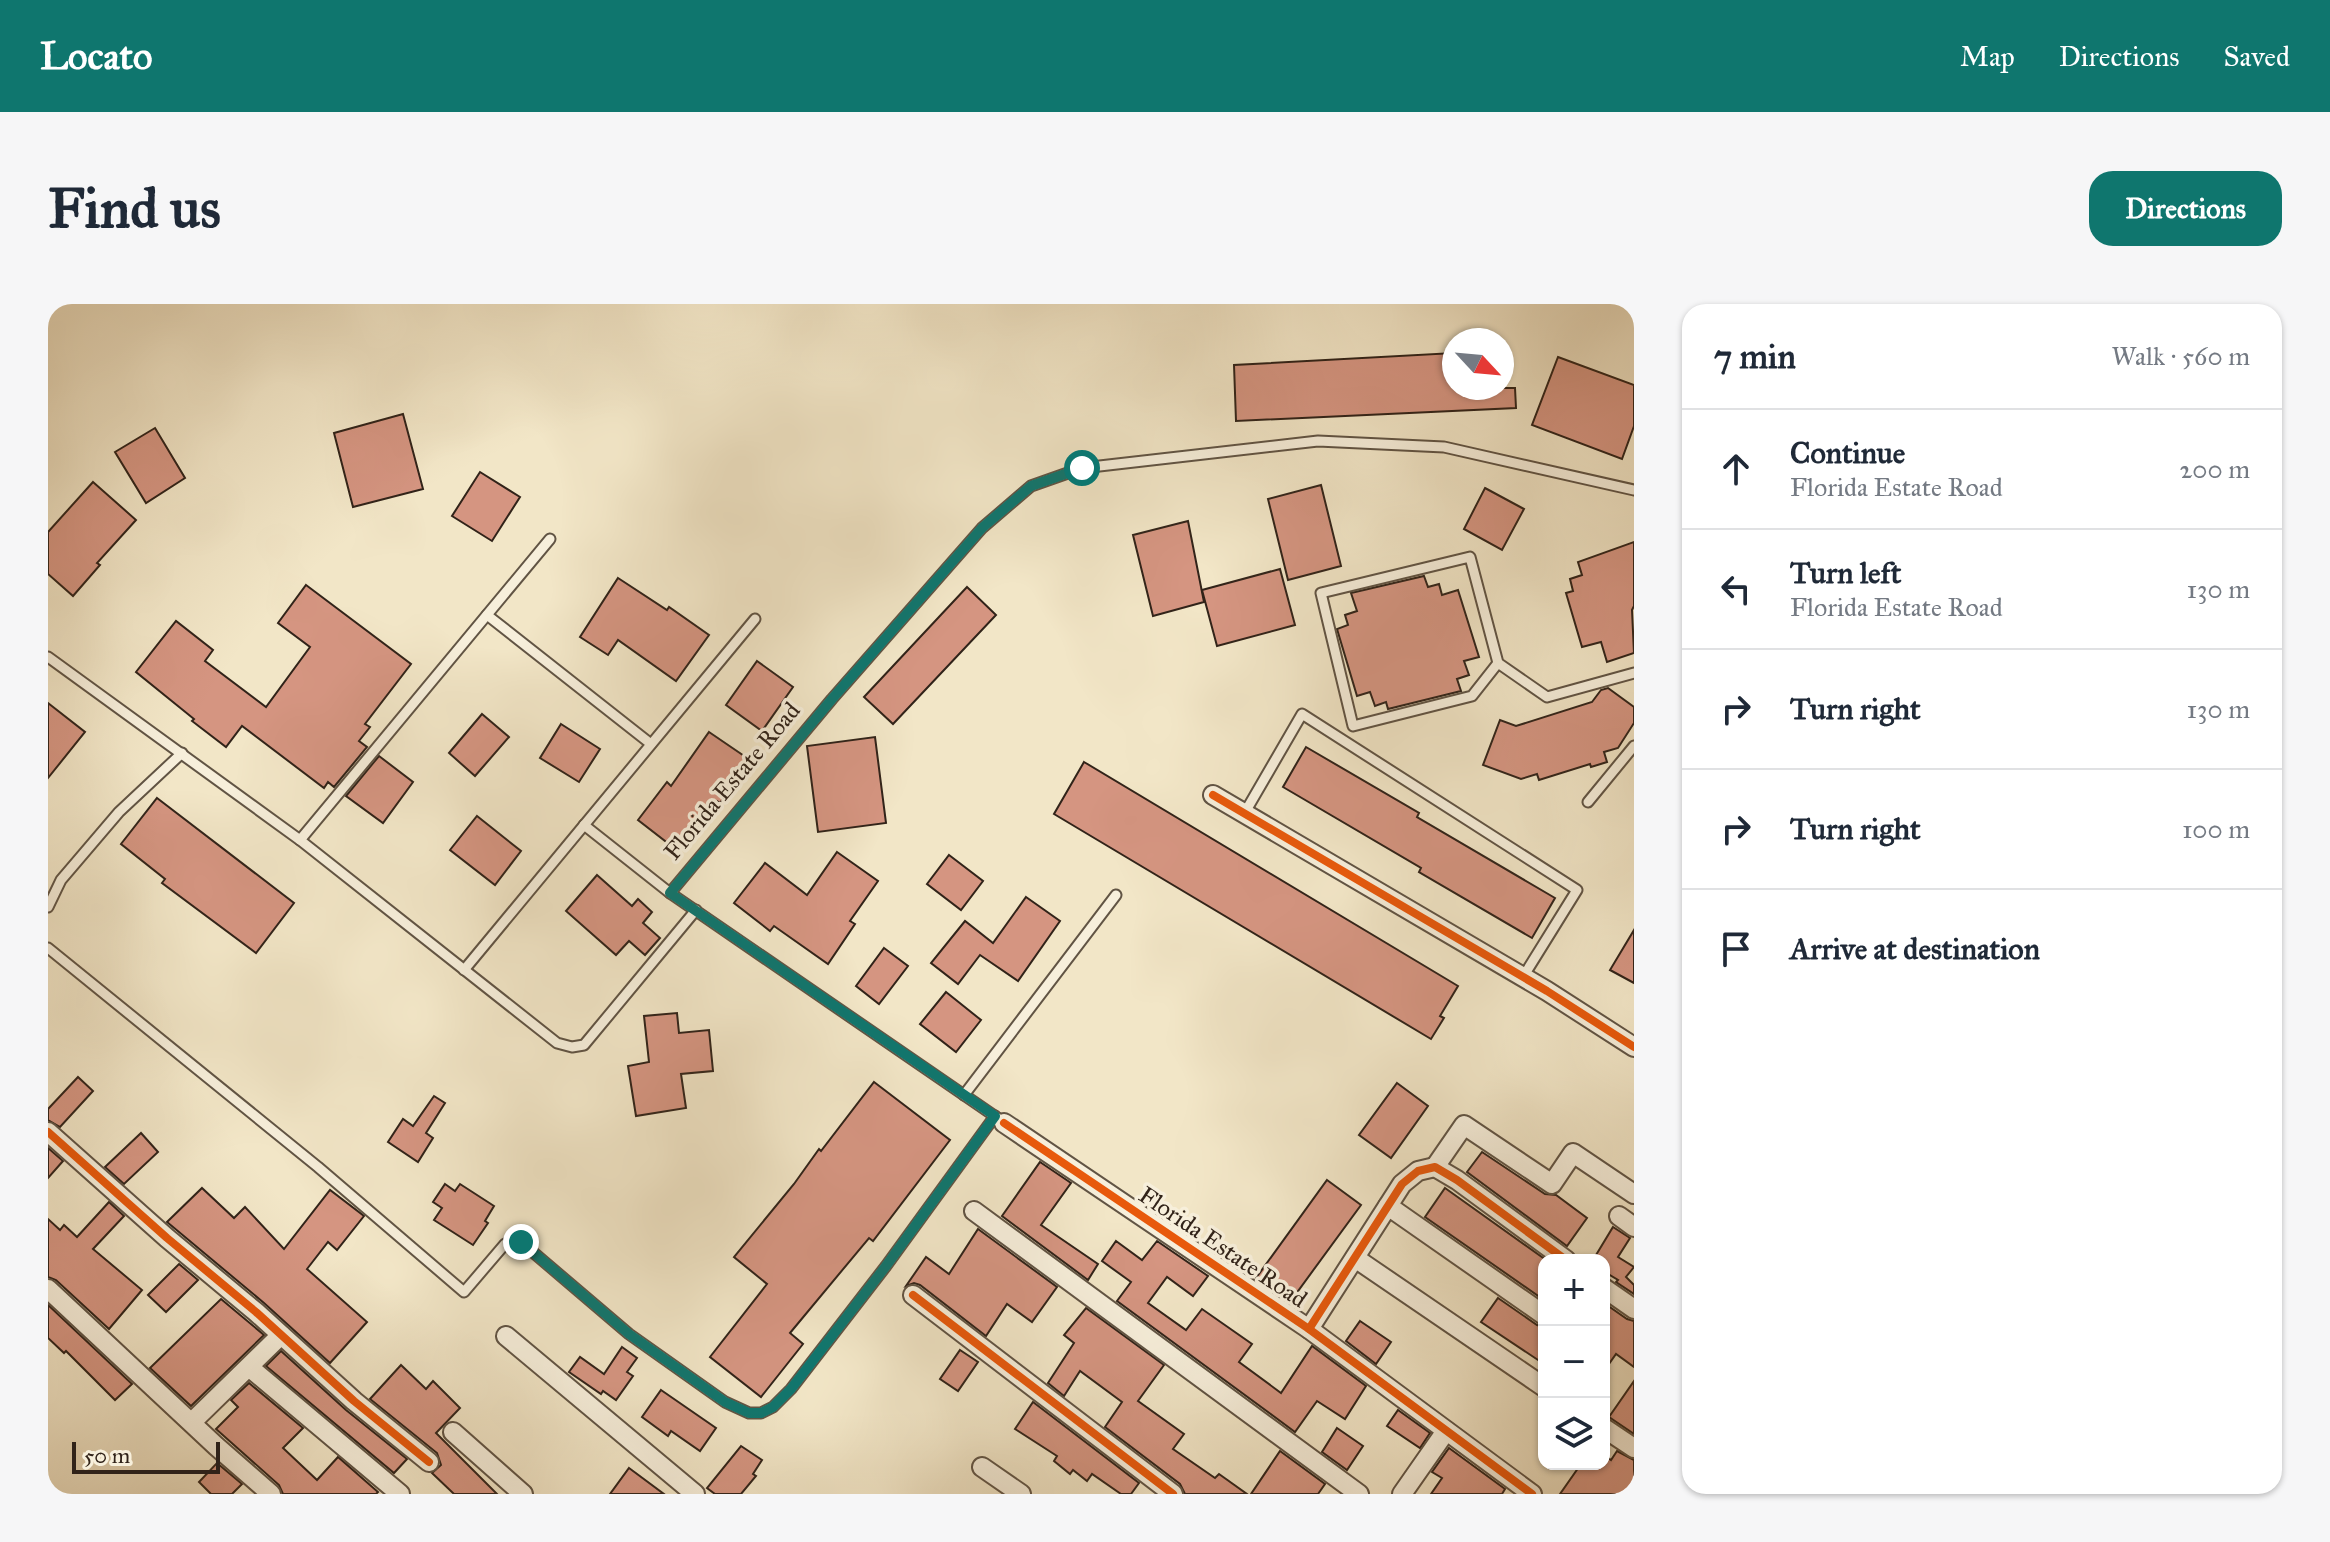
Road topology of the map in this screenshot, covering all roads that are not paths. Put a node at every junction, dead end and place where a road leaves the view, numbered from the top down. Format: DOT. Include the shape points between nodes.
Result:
graph roads {
  1 [pos="1634,490"];
  2 [pos="550,539"];
  3 [pos="487,615"];
  4 [pos="755,619"];
  5 [pos="48,657"];
  6 [pos="1498,663"];
  7 [pos="1634,673"];
  8 [pos="651,744"];
  9 [pos="1634,746"];
  10 [pos="182,753"];
  11 [pos="1213,795"];
  12 [pos="1588,802"];
  13 [pos="1244,814"];
  14 [pos="584,825"];
  15 [pos="300,840"];
  16 [pos="670,893"];
  17 [pos="1116,895"];
  18 [pos="48,907"];
  19 [pos="696,910"];
  20 [pos="48,948"];
  21 [pos="464,970"];
  22 [pos="1523,977"];
  23 [pos="1634,1047"];
  24 [pos="964,1095"];
  25 [pos="999,1120"];
  26 [pos="48,1132"];
  27 [pos="1435,1167"];
  28 [pos="1634,1194"];
  29 [pos="1388,1206"];
  30 [pos="974,1211"];
  31 [pos="1558,1254"];
  32 [pos="1355,1258"];
  33 [pos="48,1289"];
  34 [pos="1610,1292"];
  35 [pos="913,1295"];
  36 [pos="1634,1309"];
  37 [pos="1538,1311"];
  38 [pos="1309,1329"];
  39 [pos="281,1335"];
  40 [pos="506,1336"];
  41 [pos="249,1367"];
  42 [pos="1538,1383"];
  43 [pos="192,1422"];
  44 [pos="1446,1431"];
  45 [pos="453,1432"];
  46 [pos="1610,1432"];
  47 [pos="1634,1448"];
  48 [pos="429,1462"];
  49 [pos="982,1467"];
  50 [pos="271,1494"];
  51 [pos="400,1494"];
  52 [pos="523,1494"];
  53 [pos="695,1494"];
  54 [pos="1021,1494"];
  55 [pos="1173,1494"];
  56 [pos="1359,1494"];
  57 [pos="1402,1494"];
  58 [pos="1532,1494"];
  1 -- 16 [label="lane, Florida Estate Road" via="1444,447 1318,441 1082,468 1031,486 972,539"];
  2 -- 3 [label="lane"];
  3 -- 8 [label="lane"];
  3 -- 15 [label="lane"];
  4 -- 8 [label="lane"];
  5 -- 10 [label="lane"];
  6 -- 6 [label="lane" via="1470,557 1321,593 1353,726 1472,696"];
  6 -- 7 [label="lane" via="1547,697"];
  8 -- 14 [label="lane"];
  9 -- 12 [label="lane"];
  10 -- 15 [label="lane"];
  10 -- 18 [label="lane" via="119,812 61,880"];
  11 -- 13 [label="street"];
  13 -- 22 [label="street"];
  13 -- 22 [label="lane" via="1302,714 1577,890"];
  14 -- 16 [label="lane"];
  14 -- 21 [label="lane"];
  15 -- 21 [label="lane"];
  16 -- 19 [label="lane, Florida Estate Road"];
  17 -- 24 [label="lane"];
  19 -- 21 [label="lane" via="584,1045 557,1043"];
  19 -- 24 [label="lane, Florida Estate Road"];
  20 -- 25 [label="lane" via="464,1292 505,1244 521,1242 629,1334 725,1402 749,1413 773,1407 791,1389"];
  22 -- 23 [label="street"];
  24 -- 25 [label="lane, Florida Estate Road"];
  25 -- 38 [label="street, Florida Estate Road"];
  26 -- 39 [label="street"];
  27 -- 28 [label="street" via="1464,1125 1552,1184 1573,1153"];
  27 -- 29 [label="street" via="1418,1171 1402,1184"];
  27 -- 31 [label="street"];
  29 -- 32 [label="street"];
  29 -- 37 [label="street"];
  30 -- 56 [label="street"];
  32 -- 38 [label="street"];
  32 -- 42 [label="street"];
  33 -- 43 [label="street"];
  34 -- 36 [label="street"];
  35 -- 55 [label="street"];
  38 -- 44 [label="street, Florida Estate Road"];
  39 -- 41 [label="street"];
  39 -- 48 [label="street"];
  40 -- 53 [label="street"];
  41 -- 43 [label="street"];
  41 -- 51 [label="street"];
  43 -- 50 [label="street"];
  44 -- 57 [label="street"];
  44 -- 58 [label="street, Florida Estate Road"];
  45 -- 52 [label="street"];
  46 -- 47 [label="street"];
  49 -- 54 [label="street"];
}
